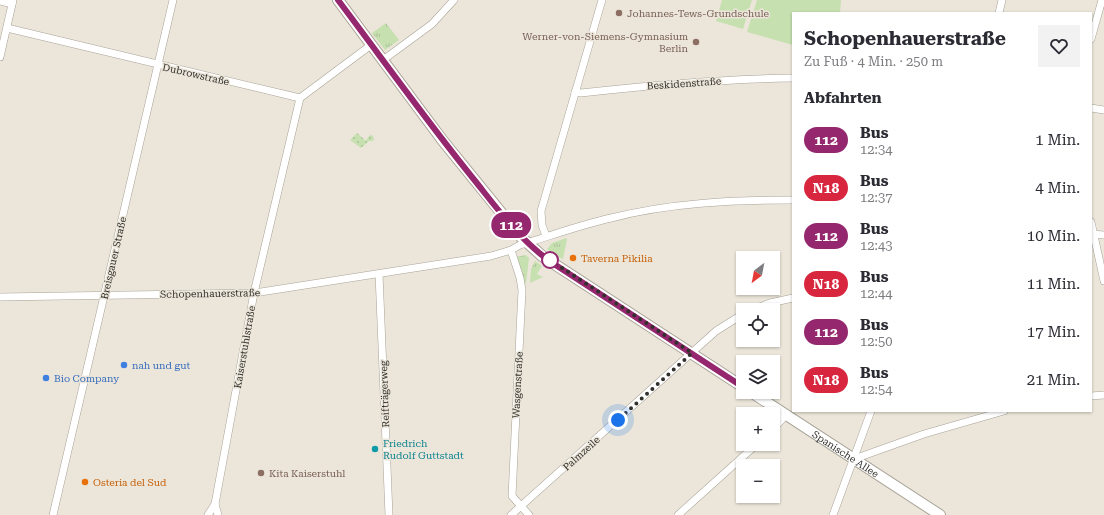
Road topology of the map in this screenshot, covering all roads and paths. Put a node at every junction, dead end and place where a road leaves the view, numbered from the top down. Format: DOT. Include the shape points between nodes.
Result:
graph roads {
  1 [pos="173,0"];
  2 [pos="338,0"];
  3 [pos="454,0"];
  4 [pos="602,0"];
  5 [pos="1002,0"];
  6 [pos="1102,0"];
  7 [pos="0,1"];
  8 [pos="13,2"];
  9 [pos="999,12"];
  10 [pos="7,28"];
  11 [pos="1092,36"];
  12 [pos="371,45"];
  13 [pos="0,54"];
  14 [pos="383,60"];
  15 [pos="158,65"];
  16 [pos="792,78"];
  17 [pos="575,92"];
  18 [pos="300,98"];
  19 [pos="1092,108"];
  20 [pos="1104,110"];
  21 [pos="792,200"];
  22 [pos="1092,234"];
  23 [pos="1104,235"];
  24 [pos="546,236"];
  25 [pos="528,243"];
  26 [pos="511,250"];
  27 [pos="379,274"];
  28 [pos="1104,281"];
  29 [pos="254,293"];
  30 [pos="104,295"];
  31 [pos="0,297"];
  32 [pos="792,298"];
  33 [pos="770,303"];
  34 [pos="736,318"];
  35 [pos="692,353"];
  36 [pos="736,382"];
  37 [pos="1104,395"];
  38 [pos="1092,396"];
  39 [pos="762,399"];
  40 [pos="871,412"];
  41 [pos="1001,412"];
  42 [pos="786,415"];
  43 [pos="780,421"];
  44 [pos="749,451"];
  45 [pos="854,459"];
  46 [pos="215,504"];
  47 [pos="521,506"];
  48 [pos="53,515"];
  49 [pos="208,515"];
  50 [pos="218,515"];
  51 [pos="389,515"];
  52 [pos="511,515"];
  53 [pos="529,515"];
  54 [pos="678,515"];
  55 [pos="833,515"];
  56 [pos="940,515"];
  1 -- 15 [label="street, Breisgauer Straße"];
  2 -- 12 [label="main road"];
  3 -- 14 [label="street" via="435,21"];
  4 -- 17 [label="street"];
  5 -- 9 [label="street"];
  6 -- 11 [label="street"];
  7 -- 8 [label="street"];
  8 -- 10 [label="street"];
  10 -- 13 [label="street"];
  10 -- 15 [label="street, Dubrowstraße"];
  12 -- 14 [label="main road"];
  12 -- 18 [label="street"];
  14 -- 25 [label="main road" via="443,141"];
  15 -- 18 [label="street, Dubrowstraße"];
  15 -- 30 [label="street, Breisgauer Straße"];
  16 -- 17 [label="street, Beskidenstraße" via="753,78"];
  17 -- 24 [label="street" via="541,211"];
  18 -- 29 [label="street, Kaiserstuhlstraße"];
  19 -- 20 [label="street"];
  21 -- 24 [label="street, Schopenhauerstraße" via="719,202 642,212 612,217"];
  22 -- 23 [label="street"];
  22 -- 28 [label="street"];
  24 -- 25 [label="street, Schopenhauerstraße"];
  25 -- 26 [label="street, Schopenhauerstraße"];
  25 -- 35 [label="main road" via="547,259"];
  26 -- 27 [label="street, Schopenhauerstraße" via="491,256"];
  26 -- 47 [label="street, Wasgenstraße" via="522,290 512,496"];
  27 -- 29 [label="street, Schopenhauerstraße"];
  27 -- 51 [label="street, Reifträgerweg"];
  29 -- 30 [label="street, Schopenhauerstraße"];
  29 -- 46 [label="street, Kaiserstuhlstraße"];
  30 -- 31 [label="street, Schopenhauerstraße"];
  30 -- 48 [label="street, Breisgauer Straße"];
  32 -- 33 [label="street"];
  34 -- 35 [label="street, Palmzeile" via="716,331"];
  35 -- 36 [label="main road"];
  35 -- 47 [label="street, Palmzeile"];
  37 -- 38 [label="street"];
  39 -- 42 [label="main road, Spanische Allee"];
  40 -- 45 [label="street"];
  41 -- 45 [label="street" via="924,434"];
  42 -- 43 [label="street"];
  42 -- 45 [label="main road, Spanische Allee"];
  44 -- 54 [label="street"];
  45 -- 55 [label="street"];
  45 -- 56 [label="main road, Spanische Allee"];
  46 -- 49 [label="street, Kaiserstuhlstraße"];
  46 -- 50 [label="street, Kaiserstuhlstraße"];
  47 -- 52 [label="street, Palmzeile"];
  47 -- 53 [label="street, Wasgenstraße"];
}
